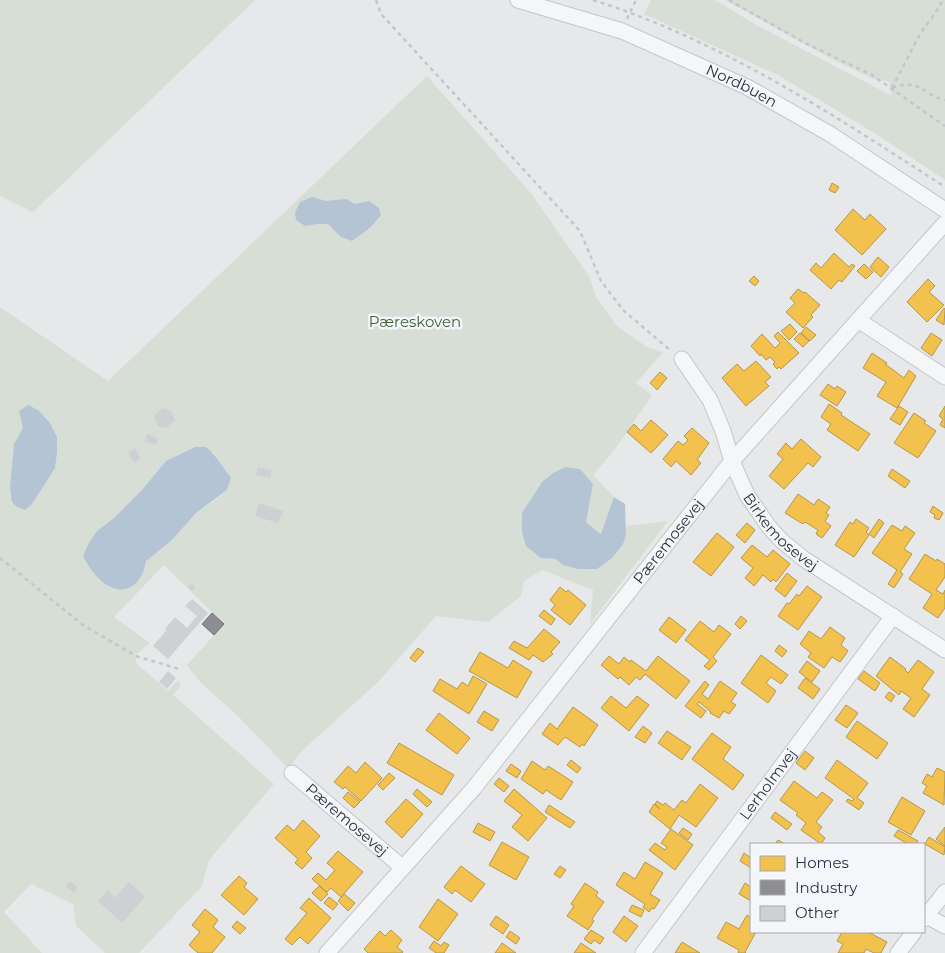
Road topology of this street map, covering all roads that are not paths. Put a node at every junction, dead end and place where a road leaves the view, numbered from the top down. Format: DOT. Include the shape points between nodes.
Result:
graph roads {
  1 [pos="518,0"];
  2 [pos="945,210"];
  3 [pos="945,223"];
  4 [pos="858,320"];
  5 [pos="682,359"];
  6 [pos="945,377"];
  7 [pos="732,461"];
  8 [pos="893,616"];
  9 [pos="945,650"];
  10 [pos="292,772"];
  11 [pos="403,868"];
  12 [pos="945,892"];
  13 [pos="925,918"];
  14 [pos="945,926"];
  15 [pos="913,933"];
  16 [pos="327,953"];
  17 [pos="643,953"];
  18 [pos="898,953"];
  1 -- 2 [label="street, Nordbuen" via="622,32 747,87 830,134"];
  3 -- 4 [label="street, Pæremosevej"];
  4 -- 6 [label="street"];
  4 -- 7 [label="street, Pæremosevej"];
  5 -- 7 [label="street, Birkemosevej" via="710,400"];
  7 -- 8 [label="street, Birkemosevej" via="758,514 782,541 804,559"];
  7 -- 11 [label="street, Pæremosevej" via="474,788"];
  8 -- 9 [label="street, Birkemosevej"];
  8 -- 17 [label="street, Lerholmvej"];
  10 -- 11 [label="street, Pæremosevej"];
  11 -- 16 [label="street, Pæremosevej"];
  12 -- 13 [label="street"];
  13 -- 14 [label="street"];
  15 -- 18 [label="street"];
}
